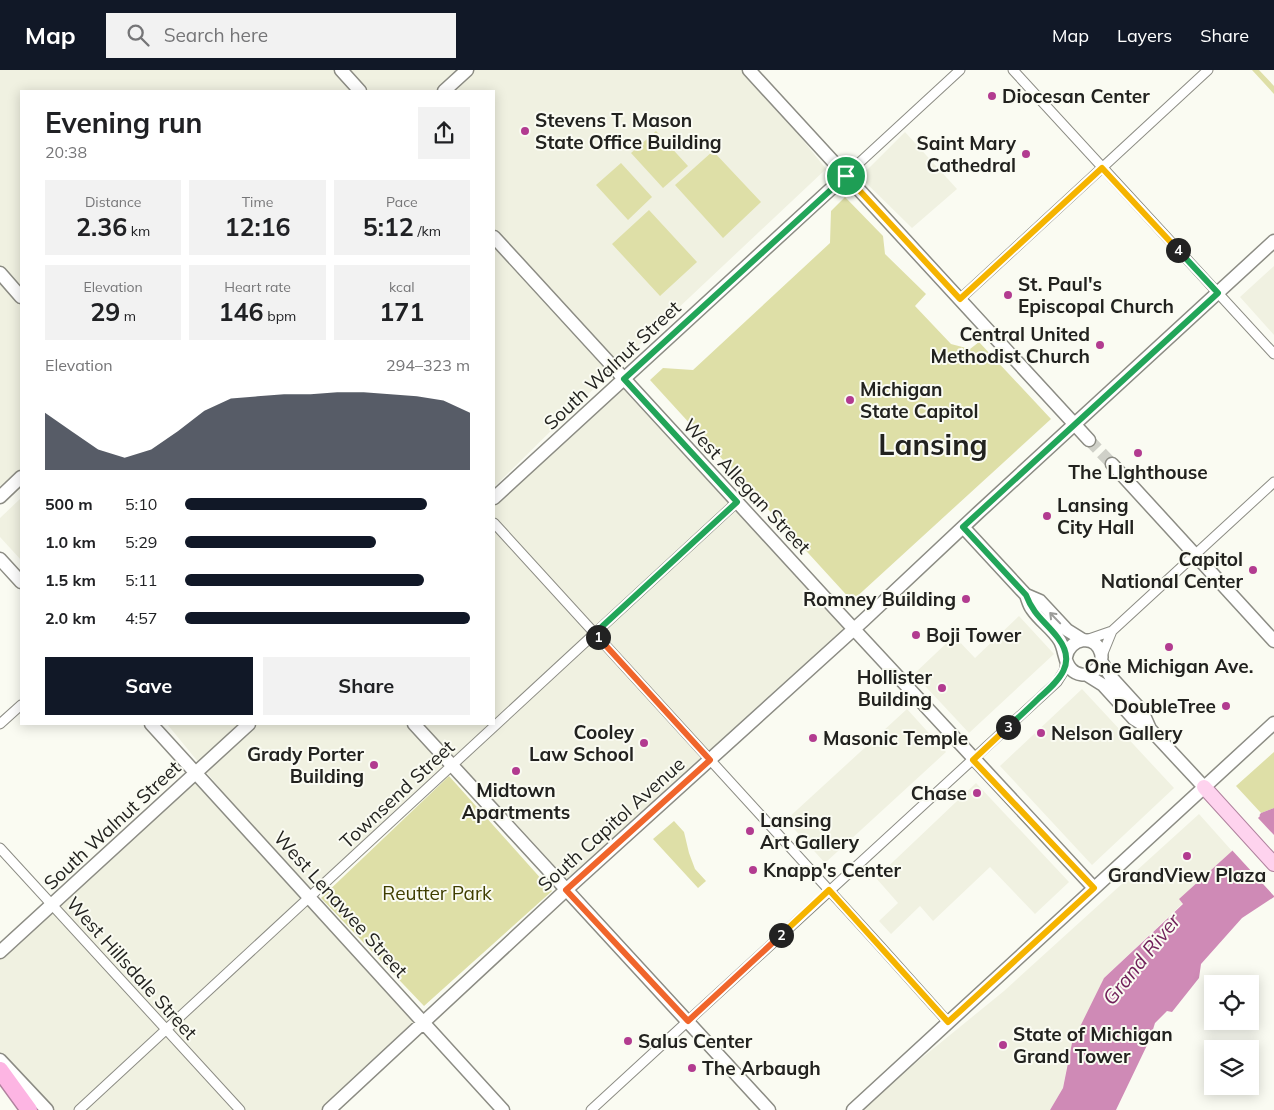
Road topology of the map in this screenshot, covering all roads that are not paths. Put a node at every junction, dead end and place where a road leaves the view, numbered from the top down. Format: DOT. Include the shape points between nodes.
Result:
graph roads {
  1 [pos="341,70"];
  2 [pos="467,70"];
  3 [pos="749,70"];
  4 [pos="960,70"];
  5 [pos="1012,70"];
  6 [pos="1208,70"];
  7 [pos="359,90"];
  8 [pos="445,90"];
  9 [pos="1102,168"];
  10 [pos="846,176"];
  11 [pos="495,238"];
  12 [pos="1274,241"];
  13 [pos="0,273"];
  14 [pos="1218,293"];
  15 [pos="20,296"];
  16 [pos="960,299"];
  17 [pos="1274,354"];
  18 [pos="624,379"];
  19 [pos="1074,424"];
  20 [pos="1089,440"];
  21 [pos="1112,464"];
  22 [pos="20,479"];
  23 [pos="1274,482"];
  24 [pos="0,497"];
  25 [pos="495,497"];
  26 [pos="737,502"];
  27 [pos="495,524"];
  28 [pos="963,527"];
  29 [pos="1195,555"];
  30 [pos="0,559"];
  31 [pos="20,581"];
  32 [pos="1026,595"];
  33 [pos="854,630"];
  34 [pos="1112,631"];
  35 [pos="595,633"];
  36 [pos="1085,640"];
  37 [pos="1274,641"];
  38 [pos="1066,659"];
  39 [pos="1101,659"];
  40 [pos="1083,674"];
  41 [pos="1057,682"];
  42 [pos="20,706"];
  43 [pos="1274,723"];
  44 [pos="0,724"];
  45 [pos="152,725"];
  46 [pos="248,725"];
  47 [pos="415,725"];
  48 [pos="1150,729"];
  49 [pos="710,760"];
  50 [pos="973,760"];
  51 [pos="452,765"];
  52 [pos="196,773"];
  53 [pos="1204,788"];
  54 [pos="0,848"];
  55 [pos="1274,864"];
  56 [pos="1094,888"];
  57 [pos="566,890"];
  58 [pos="829,890"];
  59 [pos="309,897"];
  60 [pos="52,905"];
  61 [pos="0,952"];
  62 [pos="688,1021"];
  63 [pos="424,1022"];
  64 [pos="948,1022"];
  65 [pos="166,1029"];
  66 [pos="0,1060"];
  67 [pos="0,1070"];
  68 [pos="29,1110"];
  69 [pos="47,1110"];
  70 [pos="79,1110"];
  71 [pos="240,1110"];
  72 [pos="329,1110"];
  73 [pos="503,1110"];
  74 [pos="591,1110"];
  75 [pos="769,1110"];
  76 [pos="853,1110"];
  1 -- 7 [label="street"];
  2 -- 8 [label="street"];
  3 -- 10 [label="street"];
  4 -- 10 [label="street"];
  5 -- 9 [label="street"];
  6 -- 9 [label="street"];
  9 -- 14 [label="street"];
  9 -- 16 [label="street"];
  10 -- 16 [label="street"];
  10 -- 18 [label="street, South Walnut Street"];
  11 -- 18 [label="street, West Allegan Street"];
  12 -- 14 [label="street, South Capitol Avenue"];
  13 -- 15 [label="street"];
  14 -- 17 [label="street"];
  14 -- 19 [label="street, South Capitol Avenue"];
  16 -- 19 [label="street"];
  18 -- 25 [label="street, South Walnut Street"];
  18 -- 26 [label="street, West Allegan Street"];
  19 -- 20 [label="street"];
  19 -- 28 [label="street, South Capitol Avenue"];
  21 -- 29 [label="street"];
  22 -- 24 [label="street"];
  23 -- 29 [label="street"];
  26 -- 33 [label="street, West Allegan Street"];
  26 -- 35 [label="street, Townsend Street"];
  27 -- 35 [label="street"];
  28 -- 32 [label="street"];
  28 -- 33 [label="street, South Capitol Avenue"];
  29 -- 34 [label="street"];
  29 -- 37 [label="street"];
  30 -- 31 [label="street"];
  36 -- 32 [label="street, one-way" via="1067,630 1040,602"];
  32 -- 38 [label="street" via="1031,608 1058,639"];
  33 -- 49 [label="street, South Capitol Avenue"];
  33 -- 50 [label="street, West Allegan Street"];
  34 -- 36 [label="street"];
  34 -- 39 [label="street"];
  35 -- 49 [label="street"];
  35 -- 51 [label="street, Townsend Street"];
  36 -- 38 [label="street" via="1070,646"];
  36 -- 39 [label="street" via="1095,644"];
  38 -- 40 [label="street" via="1071,669"];
  38 -- 41 [label="street" via="1064,671"];
  39 -- 40 [label="street" via="1096,670"];
  39 -- 48 [label="street" via="1111,677 1142,711"];
  40 -- 41 [label="street"];
  40 -- 48 [label="street" via="1103,685 1134,719"];
  41 -- 50 [label="street"];
  42 -- 44 [label="street"];
  43 -- 53 [label="street"];
  45 -- 52 [label="street, West Lenawee Street"];
  46 -- 52 [label="street, South Walnut Street"];
  47 -- 51 [label="street"];
  48 -- 53 [label="street"];
  49 -- 57 [label="street, South Capitol Avenue"];
  49 -- 58 [label="street"];
  50 -- 56 [label="street, West Allegan Street"];
  50 -- 58 [label="street"];
  51 -- 57 [label="street"];
  51 -- 59 [label="street, Townsend Street"];
  52 -- 59 [label="street, West Lenawee Street"];
  52 -- 60 [label="street, South Walnut Street"];
  53 -- 55 [label="main road"];
  53 -- 56 [label="street"];
  54 -- 60 [label="street, West Hillsdale Street"];
  56 -- 64 [label="street"];
  57 -- 62 [label="street"];
  57 -- 63 [label="street, South Capitol Avenue"];
  58 -- 62 [label="street"];
  58 -- 64 [label="street"];
  59 -- 63 [label="street, West Lenawee Street"];
  59 -- 65 [label="street, Townsend Street"];
  60 -- 61 [label="street, South Walnut Street"];
  60 -- 65 [label="street, West Hillsdale Street"];
  62 -- 74 [label="street"];
  62 -- 75 [label="street"];
  63 -- 72 [label="street, South Capitol Avenue"];
  63 -- 73 [label="street, West Lenawee Street"];
  64 -- 76 [label="street"];
  65 -- 70 [label="street, Townsend Street"];
  65 -- 71 [label="street, West Hillsdale Street"];
  66 -- 69 [label="street"];
  67 -- 68 [label="highway"];
}
